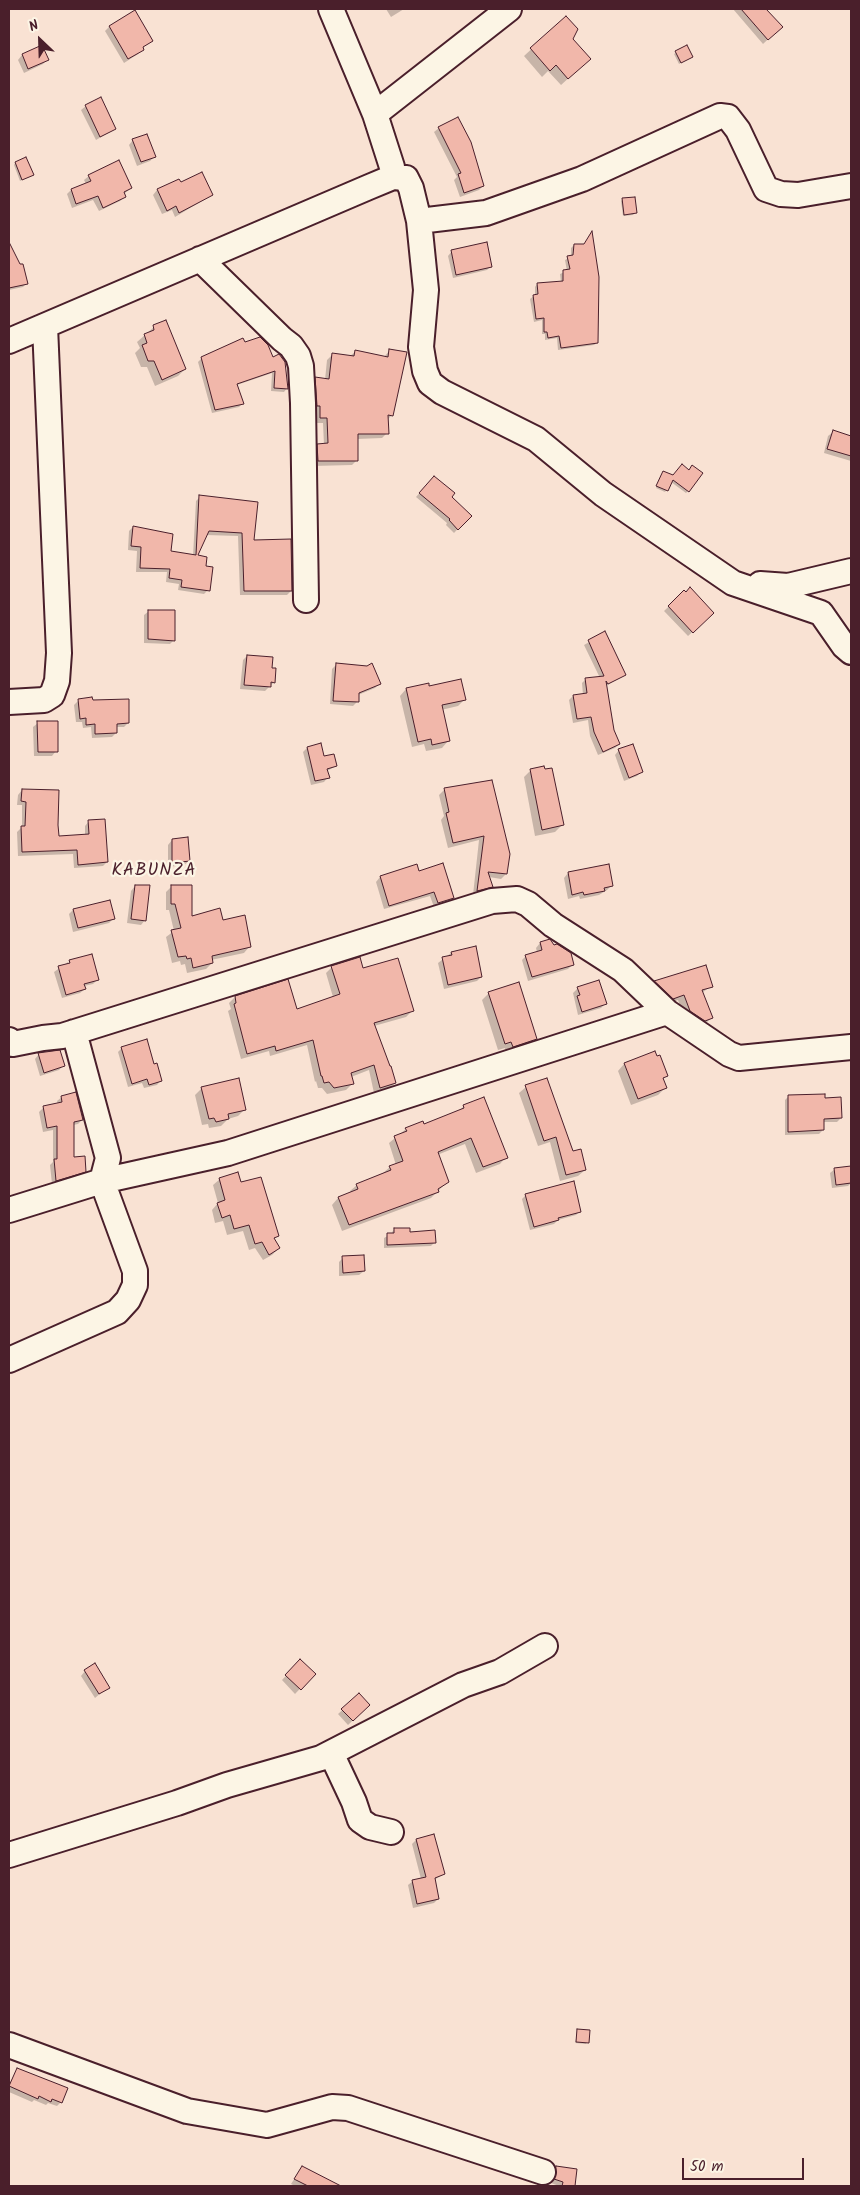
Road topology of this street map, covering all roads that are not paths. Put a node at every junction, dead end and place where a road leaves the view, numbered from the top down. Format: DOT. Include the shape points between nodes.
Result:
graph roads {
  1 [pos="331,9"];
  2 [pos="509,9"];
  3 [pos="375,114"];
  4 [pos="393,177"];
  5 [pos="851,186"];
  6 [pos="419,221"];
  7 [pos="200,259"];
  8 [pos="45,326"];
  9 [pos="9,340"];
  10 [pos="851,571"];
  11 [pos="733,583"];
  12 [pos="306,600"];
  13 [pos="851,652"];
  14 [pos="9,702"];
  15 [pos="667,1012"];
  16 [pos="74,1032"];
  17 [pos="9,1040"];
  18 [pos="851,1047"];
  19 [pos="102,1181"];
  20 [pos="9,1210"];
  21 [pos="9,1360"];
  22 [pos="545,1646"];
  23 [pos="331,1753"];
  24 [pos="391,1832"];
  25 [pos="9,1855"];
  26 [pos="9,2045"];
  27 [pos="542,2172"];
  1 -- 3 [label="street"];
  2 -- 3 [label="street"];
  3 -- 4 [label="street"];
  4 -- 6 [label="street" via="406,178"];
  4 -- 7 [label="street"];
  5 -- 6 [label="street" via="798,195 766,189 738,130 728,118 720,116 582,179 486,213"];
  6 -- 11 [label="street" via="426,290 421,347 430,383 536,440 603,494"];
  7 -- 8 [label="street"];
  7 -- 12 [label="street" via="298,356 303,403"];
  8 -- 9 [label="street"];
  8 -- 14 [label="street" via="59,653 57,681 52,695 44,700"];
  10 -- 11 [label="street" via="788,586"];
  11 -- 13 [label="street" via="821,613"];
  15 -- 16 [label="street" via="623,970 517,899 492,901"];
  15 -- 18 [label="street" via="719,1049 739,1058"];
  15 -- 19 [label="street" via="228,1153"];
  16 -- 17 [label="street" via="13,1044"];
  16 -- 19 [label="street" via="108,1158"];
  19 -- 20 [label="street"];
  19 -- 21 [label="street" via="135,1271 135,1285 128,1300 117,1312"];
  22 -- 23 [label="street" via="500,1672 463,1685"];
  23 -- 24 [label="street" via="360,1820 370,1827"];
  23 -- 25 [label="street"];
  26 -- 27 [label="street" via="187,2111 267,2125 332,2107 348,2108"];
}
